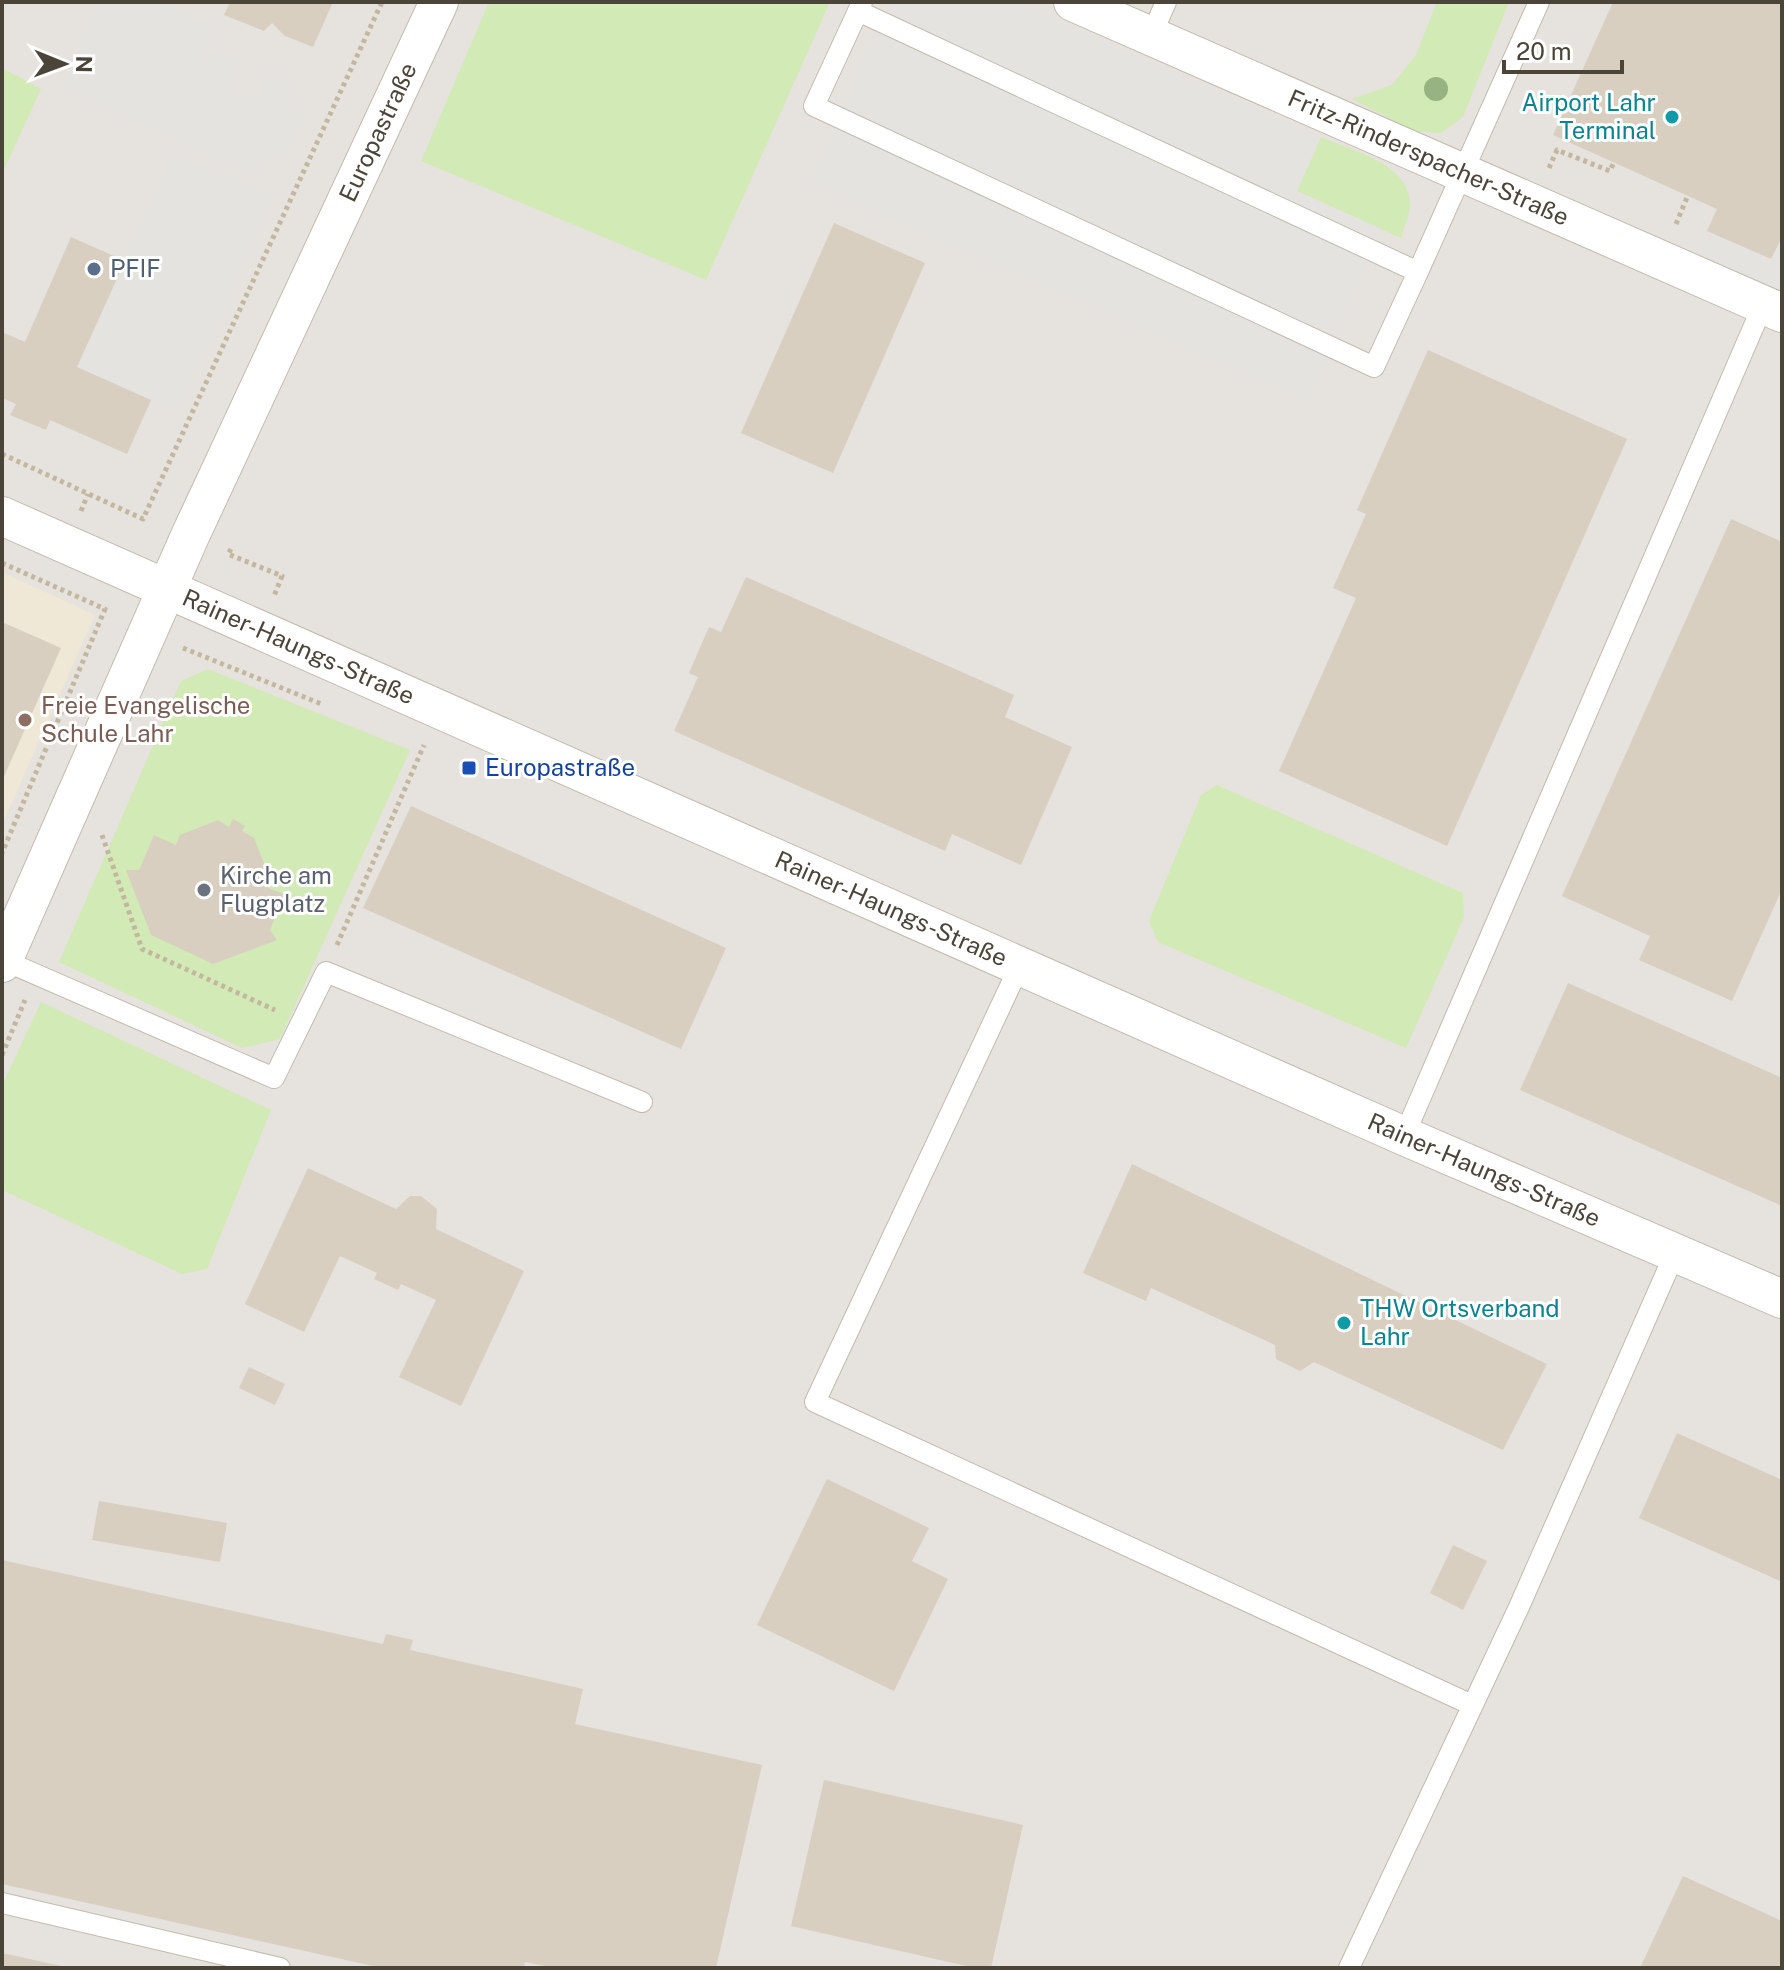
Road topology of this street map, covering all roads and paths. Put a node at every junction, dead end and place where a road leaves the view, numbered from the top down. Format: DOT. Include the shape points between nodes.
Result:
graph roads {
  1 [pos="382,2"];
  2 [pos="439,2"];
  3 [pos="1073,2"];
  4 [pos="1166,2"];
  5 [pos="1539,2"];
  6 [pos="860,7"];
  7 [pos="1151,36"];
  8 [pos="1557,150"];
  9 [pos="1614,162"];
  10 [pos="1464,173"];
  11 [pos="1418,272"];
  12 [pos="1773,309"];
  13 [pos="2,454"];
  14 [pos="2,516"];
  15 [pos="228,554"];
  16 [pos="2,563"];
  17 [pos="282,576"];
  18 [pos="168,589"];
  19 [pos="184,646"];
  20 [pos="327,706"];
  21 [pos="410,741"];
  22 [pos="102,835"];
  23 [pos="2,853"];
  24 [pos="3,962"];
  25 [pos="1020,965"];
  26 [pos="326,972"];
  27 [pos="301,1023"];
  28 [pos="642,1102"];
  29 [pos="1404,1136"];
  30 [pos="1675,1253"];
  31 [pos="1782,1299"];
  32 [pos="1472,1705"];
  33 [pos="2,1903"];
  34 [pos="280,1968"];
  35 [pos="1349,1968"];
  1 -- 13 [label="path" via="143,519"];
  2 -- 18 [label="street, Europastraße"];
  3 -- 7 [label="street, Fritz-Rinderspacher-Straße"];
  4 -- 7 [label="lane"];
  5 -- 10 [label="lane"];
  6 -- 11 [label="lane"];
  6 -- 11 [label="lane" via="814,106 857,127 1374,367"];
  7 -- 10 [label="street, Fritz-Rinderspacher-Straße"];
  8 -- 9 [label="path" via="1610,171"];
  10 -- 11 [label="lane"];
  10 -- 12 [label="street, Fritz-Rinderspacher-Straße"];
  12 -- 29 [label="lane"];
  14 -- 18 [label="street, Rainer-Haungs-Straße"];
  15 -- 17 [label="path"];
  16 -- 23 [label="path" via="105,609"];
  18 -- 24 [label="street, Europastraße"];
  18 -- 25 [label="street, Rainer-Haungs-Straße"];
  19 -- 20 [label="path"];
  21 -- 26 [label="path" via="423,747"];
  22 -- 27 [label="path" via="142,949"];
  24 -- 27 [label="lane" via="274,1078"];
  25 -- 29 [label="street, Rainer-Haungs-Straße"];
  25 -- 32 [label="lane" via="815,1402"];
  26 -- 27 [label="lane"];
  26 -- 28 [label="lane"];
  29 -- 30 [label="street, Rainer-Haungs-Straße"];
  30 -- 31 [label="street, Rainer-Haungs-Straße"];
  30 -- 32 [label="lane"];
  32 -- 35 [label="lane"];
  33 -- 34 [label="lane"];
}
